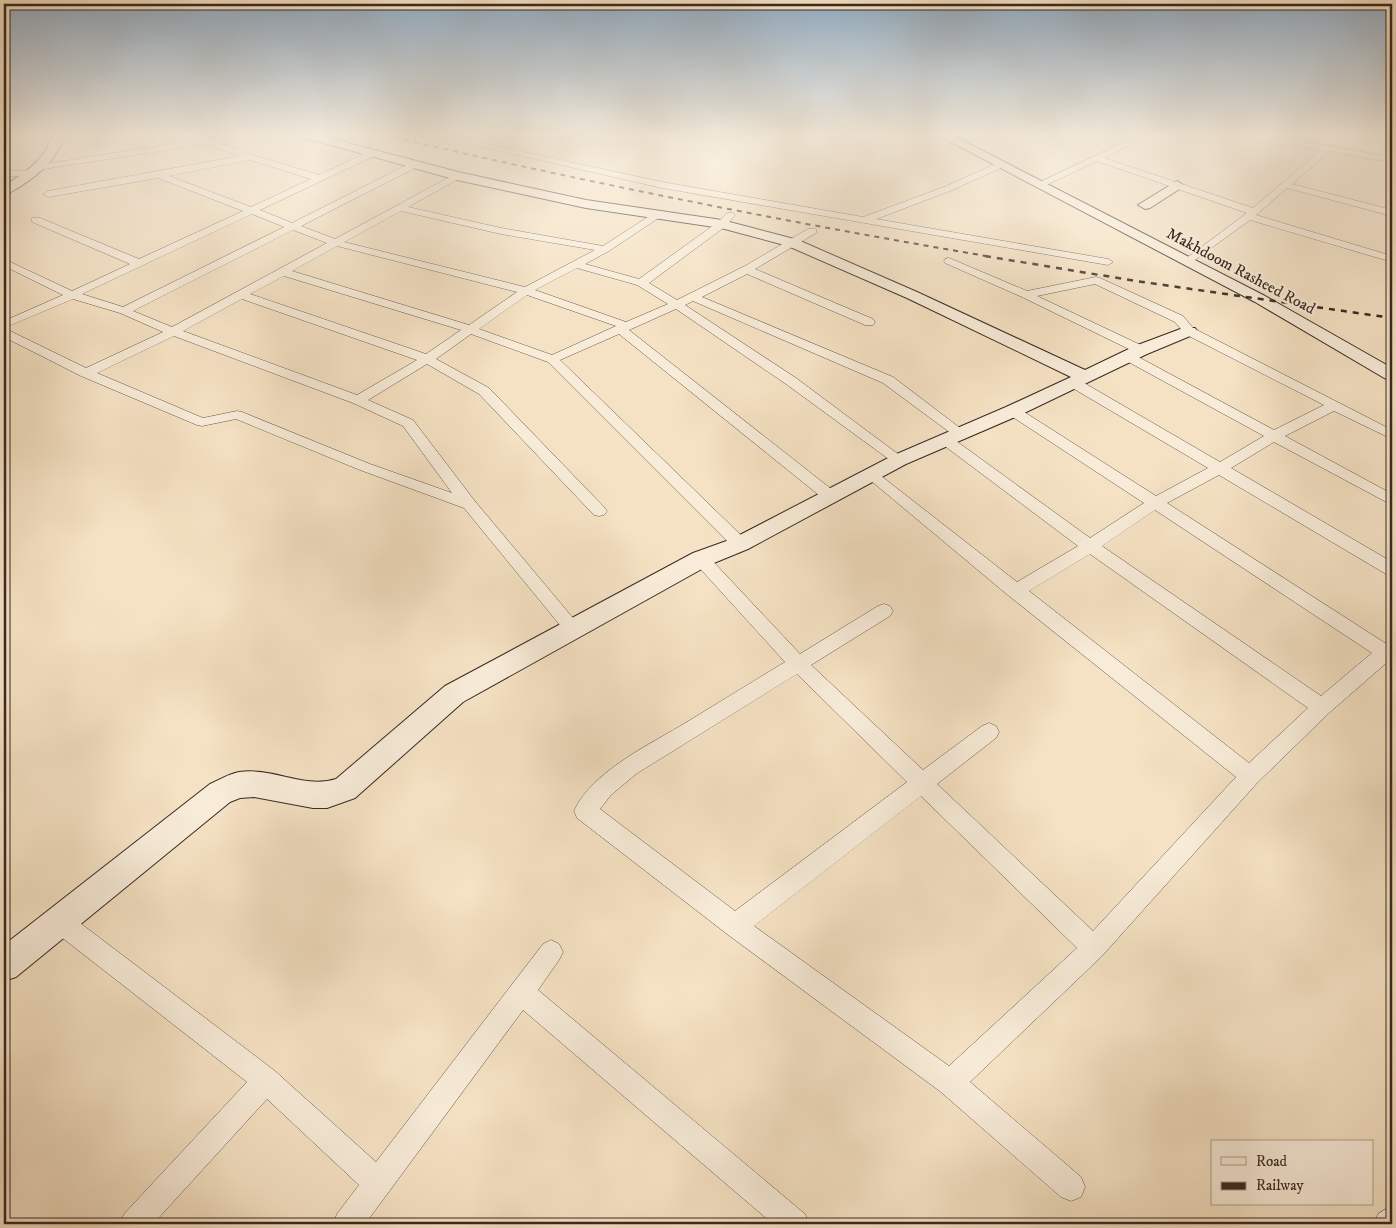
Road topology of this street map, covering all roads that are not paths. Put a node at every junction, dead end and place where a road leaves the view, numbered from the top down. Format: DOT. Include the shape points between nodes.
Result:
graph roads {
  1 [pos="70,190"];
  2 [pos="197,190"];
  3 [pos="294,190"];
  4 [pos="363,190"];
  5 [pos="432,190"];
  6 [pos="523,190"];
  7 [pos="693,190"];
  8 [pos="944,190"];
  9 [pos="1049,190"];
  10 [pos="1163,190"];
  11 [pos="1200,190"];
  12 [pos="1279,190"];
  13 [pos="1305,190"];
  14 [pos="48,194"];
  15 [pos="1145,205"];
  16 [pos="401,208"];
  17 [pos="251,212"];
  18 [pos="660,213"];
  19 [pos="1392,213"];
  20 [pos="1250,214"];
  21 [pos="36,220"];
  22 [pos="726,220"];
  23 [pos="864,220"];
  24 [pos="292,226"];
  25 [pos="812,231"];
  26 [pos="336,243"];
  27 [pos="793,243"];
  28 [pos="605,249"];
  29 [pos="1392,259"];
  30 [pos="949,261"];
  31 [pos="4,262"];
  32 [pos="1108,262"];
  33 [pos="1188,262"];
  34 [pos="138,263"];
  35 [pos="577,265"];
  36 [pos="748,270"];
  37 [pos="284,272"];
  38 [pos="640,283"];
  39 [pos="526,291"];
  40 [pos="72,295"];
  41 [pos="241,295"];
  42 [pos="1026,295"];
  43 [pos="693,297"];
  44 [pos="678,305"];
  45 [pos="124,310"];
  46 [pos="869,322"];
  47 [pos="4,325"];
  48 [pos="623,328"];
  49 [pos="469,329"];
  50 [pos="1190,331"];
  51 [pos="4,332"];
  52 [pos="173,332"];
  53 [pos="1134,353"];
  54 [pos="427,359"];
  55 [pos="552,359"];
  56 [pos="86,373"];
  57 [pos="1392,375"];
  58 [pos="1080,380"];
  59 [pos="358,400"];
  60 [pos="1332,406"];
  61 [pos="1012,412"];
  62 [pos="1274,436"];
  63 [pos="1392,436"];
  64 [pos="954,437"];
  65 [pos="899,460"];
  66 [pos="1218,469"];
  67 [pos="871,475"];
  68 [pos="830,496"];
  69 [pos="1392,500"];
  70 [pos="1155,503"];
  71 [pos="469,504"];
  72 [pos="600,510"];
  73 [pos="740,544"];
  74 [pos="1090,546"];
  75 [pos="701,559"];
  76 [pos="1392,570"];
  77 [pos="1015,591"];
  78 [pos="884,611"];
  79 [pos="574,630"];
  80 [pos="1389,650"];
  81 [pos="797,663"];
  82 [pos="1322,707"];
  83 [pos="989,732"];
  84 [pos="1250,776"];
  85 [pos="923,783"];
  86 [pos="59,921"];
  87 [pos="735,926"];
  88 [pos="1094,948"];
  89 [pos="551,952"];
  90 [pos="4,965"];
  91 [pos="521,992"];
  92 [pos="266,1080"];
  93 [pos="950,1084"];
  94 [pos="378,1183"];
  95 [pos="1071,1187"];
  96 [pos="1392,1220"];
  97 [pos="134,1224"];
  98 [pos="347,1224"];
  99 [pos="795,1224"];
  100 [pos="1388,1224"];
  1 -- 14 [label="street"];
  2 -- 17 [label="street"];
  3 -- 17 [label="street"];
  4 -- 24 [label="street"];
  5 -- 16 [label="street"];
  6 -- 18 [label="street" via="586,204"];
  7 -- 23 [label="street"];
  8 -- 23 [label="street"];
  9 -- 33 [label="street, Makhdoom Rasheed Road"];
  10 -- 15 [label="street"];
  11 -- 20 [label="street"];
  12 -- 20 [label="street"];
  13 -- 19 [label="street"];
  16 -- 26 [label="street"];
  16 -- 28 [label="street" via="501,231"];
  17 -- 24 [label="street"];
  17 -- 34 [label="street"];
  18 -- 22 [label="street"];
  18 -- 28 [label="street"];
  20 -- 29 [label="street"];
  20 -- 33 [label="street"];
  21 -- 34 [label="street"];
  22 -- 27 [label="street"];
  22 -- 38 [label="street"];
  23 -- 32 [label="street"];
  24 -- 26 [label="street"];
  24 -- 45 [label="street"];
  25 -- 27 [label="street"];
  26 -- 37 [label="street"];
  26 -- 39 [label="street"];
  27 -- 36 [label="street"];
  27 -- 58 [label="street" via="912,296"];
  28 -- 35 [label="street"];
  30 -- 42 [label="street"];
  31 -- 40 [label="street"];
  33 -- 57 [label="street, Makhdoom Rasheed Road"];
  34 -- 40 [label="street"];
  35 -- 38 [label="street"];
  35 -- 39 [label="street"];
  36 -- 43 [label="street"];
  36 -- 46 [label="street"];
  37 -- 41 [label="street"];
  37 -- 49 [label="street"];
  38 -- 44 [label="street"];
  39 -- 48 [label="street"];
  39 -- 49 [label="street"];
  40 -- 45 [label="street"];
  40 -- 47 [label="street"];
  41 -- 52 [label="street"];
  41 -- 54 [label="street"];
  42 -- 50 [label="street" via="1096,280 1179,319"];
  42 -- 53 [label="street"];
  43 -- 44 [label="street"];
  43 -- 64 [label="street" via="888,380"];
  44 -- 48 [label="street"];
  44 -- 65 [label="street" via="791,381"];
  45 -- 52 [label="street"];
  48 -- 55 [label="street"];
  48 -- 68 [label="street"];
  49 -- 54 [label="street"];
  49 -- 55 [label="street"];
  50 -- 53 [label="street"];
  50 -- 60 [label="street"];
  51 -- 56 [label="street"];
  52 -- 56 [label="street"];
  52 -- 59 [label="street"];
  53 -- 58 [label="street"];
  53 -- 62 [label="street"];
  54 -- 59 [label="street"];
  54 -- 72 [label="street" via="484,391"];
  55 -- 73 [label="street"];
  56 -- 71 [label="street" via="202,422 237,415 365,467"];
  58 -- 61 [label="street"];
  58 -- 66 [label="street"];
  59 -- 71 [label="street" via="408,423"];
  60 -- 62 [label="street"];
  60 -- 63 [label="street"];
  61 -- 64 [label="street"];
  61 -- 70 [label="street"];
  62 -- 66 [label="street"];
  62 -- 69 [label="street"];
  64 -- 65 [label="street"];
  64 -- 74 [label="street"];
  65 -- 67 [label="street"];
  66 -- 70 [label="street"];
  66 -- 76 [label="street"];
  67 -- 68 [label="street"];
  67 -- 77 [label="street"];
  68 -- 73 [label="street"];
  70 -- 74 [label="street"];
  70 -- 80 [label="street"];
  71 -- 79 [label="street"];
  73 -- 75 [label="street"];
  74 -- 77 [label="street"];
  74 -- 82 [label="street"];
  75 -- 79 [label="street"];
  75 -- 81 [label="street"];
  77 -- 84 [label="street"];
  78 -- 81 [label="street"];
  79 -- 86 [label="street" via="454,694 344,789 327,795 313,795 254,784 238,785 220,793"];
  80 -- 82 [label="street"];
  81 -- 85 [label="street"];
  81 -- 87 [label="street" via="629,768 604,788 585,811"];
  82 -- 84 [label="street"];
  83 -- 85 [label="street"];
  84 -- 88 [label="street"];
  85 -- 87 [label="street"];
  85 -- 88 [label="street"];
  86 -- 90 [label="street"];
  86 -- 92 [label="street"];
  87 -- 93 [label="street"];
  88 -- 93 [label="street"];
  89 -- 91 [label="street"];
  91 -- 94 [label="street"];
  91 -- 99 [label="street"];
  92 -- 94 [label="street"];
  92 -- 97 [label="street"];
  93 -- 95 [label="street"];
  94 -- 98 [label="street"];
  96 -- 100 [label="street"];
}
